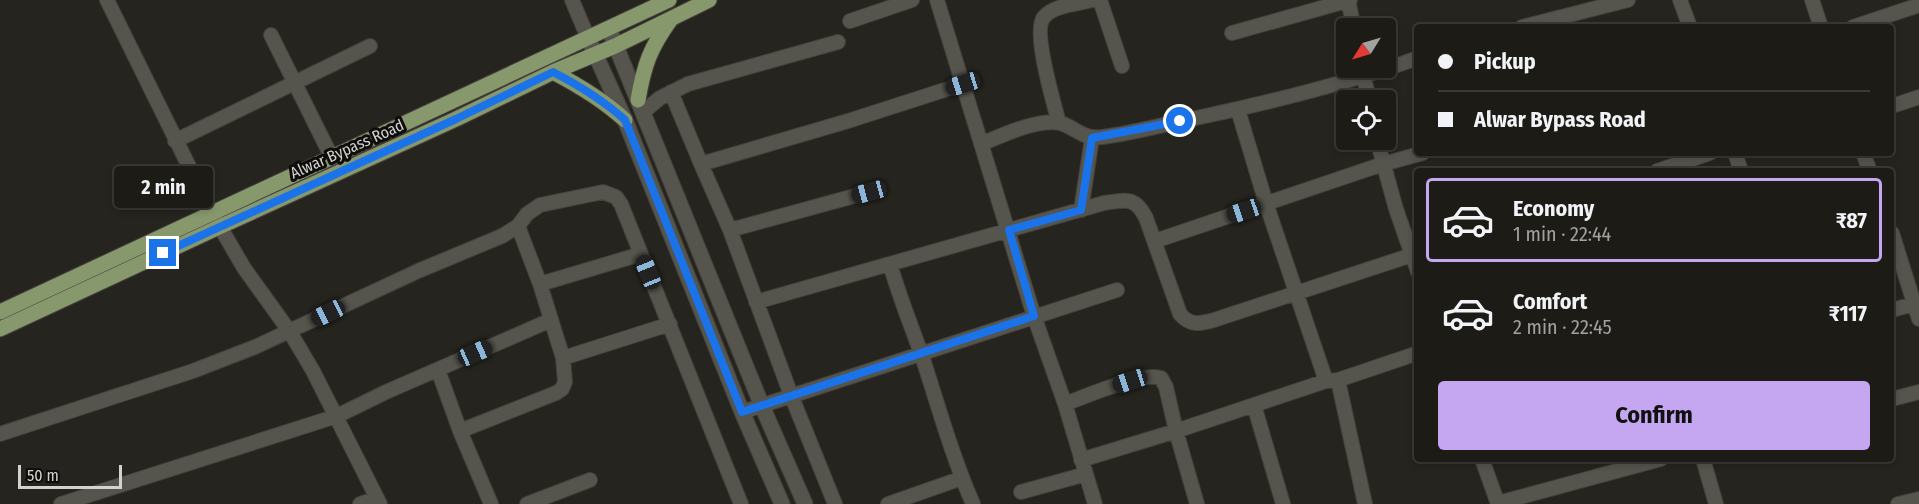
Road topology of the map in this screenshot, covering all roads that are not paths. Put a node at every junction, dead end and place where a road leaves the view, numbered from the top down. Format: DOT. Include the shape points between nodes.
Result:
graph roads {
  1 [pos="107,0"];
  2 [pos="572,0"];
  3 [pos="669,0"];
  4 [pos="709,0"];
  5 [pos="912,0"];
  6 [pos="937,0"];
  7 [pos="1092,0"];
  8 [pos="1100,0"];
  9 [pos="1348,0"];
  10 [pos="1628,0"];
  11 [pos="1680,0"];
  12 [pos="1812,0"];
  13 [pos="1919,5"];
  14 [pos="673,17"];
  15 [pos="1352,18"];
  16 [pos="850,21"];
  17 [pos="1534,24"];
  18 [pos="1689,24"];
  19 [pos="1820,24"];
  20 [pos="1862,24"];
  21 [pos="609,29"];
  22 [pos="1232,33"];
  23 [pos="271,35"];
  24 [pos="588,38"];
  25 [pos="838,42"];
  26 [pos="370,46"];
  27 [pos="615,46"];
  28 [pos="594,54"];
  29 [pos="1414,59"];
  30 [pos="1396,64"];
  31 [pos="1122,66"];
  32 [pos="553,72"];
  33 [pos="1343,78"];
  34 [pos="294,82"];
  35 [pos="963,84"];
  36 [pos="671,92"];
  37 [pos="1919,98"];
  38 [pos="1894,105"];
  39 [pos="641,106"];
  40 [pos="1238,110"];
  41 [pos="625,120"];
  42 [pos="1059,123"];
  43 [pos="1092,138"];
  44 [pos="175,141"];
  45 [pos="981,144"];
  46 [pos="1380,150"];
  47 [pos="1414,155"];
  48 [pos="1701,156"];
  49 [pos="332,158"];
  50 [pos="700,164"];
  51 [pos="1383,164"];
  52 [pos="1666,168"];
  53 [pos="869,192"];
  54 [pos="1266,203"];
  55 [pos="1081,210"];
  56 [pos="215,220"];
  57 [pos="518,226"];
  58 [pos="730,230"];
  59 [pos="1009,230"];
  60 [pos="1894,239"];
  61 [pos="1155,241"];
  62 [pos="641,254"];
  63 [pos="1414,254"];
  64 [pos="890,264"];
  65 [pos="540,284"];
  66 [pos="1117,290"];
  67 [pos="1296,293"];
  68 [pos="756,302"];
  69 [pos="1914,304"];
  70 [pos="1894,309"];
  71 [pos="0,312"];
  72 [pos="1034,316"];
  73 [pos="1919,319"];
  74 [pos="551,320"];
  75 [pos="670,324"];
  76 [pos="0,329"];
  77 [pos="290,332"];
  78 [pos="921,353"];
  79 [pos="1414,354"];
  80 [pos="563,358"];
  81 [pos="438,370"];
  82 [pos="1332,381"];
  83 [pos="1919,392"];
  84 [pos="791,395"];
  85 [pos="1894,398"];
  86 [pos="1065,404"];
  87 [pos="762,405"];
  88 [pos="1254,405"];
  89 [pos="742,412"];
  90 [pos="337,416"];
  91 [pos="460,431"];
  92 [pos="1176,431"];
  93 [pos="0,434"];
  94 [pos="1081,460"];
  95 [pos="1483,462"];
  96 [pos="1650,462"];
  97 [pos="1704,462"];
  98 [pos="1086,474"];
  99 [pos="962,478"];
  100 [pos="590,480"];
  101 [pos="1021,492"];
  102 [pos="1919,499"];
  103 [pos="379,501"];
  104 [pos="1498,503"];
  105 [pos="61,504"];
  106 [pos="360,504"];
  107 [pos="491,504"];
  108 [pos="527,504"];
  109 [pos="741,504"];
  110 [pos="782,504"];
  111 [pos="805,504"];
  112 [pos="835,504"];
  113 [pos="888,504"];
  114 [pos="973,504"];
  115 [pos="1095,504"];
  116 [pos="1197,504"];
  117 [pos="1283,504"];
  118 [pos="1365,504"];
  119 [pos="1716,504"];
  120 [pos="1898,504"];
  1 -- 44 [label="street"];
  2 -- 24 [label="street"];
  3 -- 21 [label="main road, Alwar Bypass Road"];
  4 -- 14 [label="main road, Alwar Bypass Road"];
  5 -- 16 [label="street"];
  6 -- 35 [label="street"];
  7 -- 42 [label="street" via="1052,11 1040,24 1044,62"];
  8 -- 31 [label="street"];
  9 -- 15 [label="street"];
  9 -- 22 [label="street"];
  10 -- 17 [label="street"];
  11 -- 18 [label="street"];
  12 -- 19 [label="street"];
  13 -- 20 [label="street"];
  14 -- 27 [label="main road, Alwar Bypass Road"];
  14 -- 39 [label="main road" via="643,71"];
  21 -- 24 [label="main road, Alwar Bypass Road"];
  21 -- 27 [label="main road"];
  23 -- 34 [label="street"];
  24 -- 28 [label="main road"];
  24 -- 49 [label="main road, Alwar Bypass Road"];
  25 -- 36 [label="street"];
  26 -- 34 [label="street"];
  27 -- 28 [label="main road, Alwar Bypass Road"];
  27 -- 39 [label="main road"];
  28 -- 32 [label="main road, Alwar Bypass Road"];
  28 -- 41 [label="main road"];
  29 -- 30 [label="street"];
  32 -- 41 [label="main road" via="598,97"];
  32 -- 56 [label="main road, Alwar Bypass Road" via="456,119"];
  33 -- 40 [label="street"];
  34 -- 44 [label="street"];
  34 -- 49 [label="street"];
  35 -- 45 [label="street"];
  35 -- 50 [label="street"];
  36 -- 39 [label="street"];
  36 -- 50 [label="street"];
  37 -- 38 [label="street"];
  39 -- 87 [label="main road"];
  40 -- 43 [label="street"];
  40 -- 54 [label="street"];
  41 -- 89 [label="main road"];
  42 -- 43 [label="street"];
  42 -- 45 [label="street" via="1027,127"];
  43 -- 55 [label="street"];
  44 -- 56 [label="street"];
  45 -- 59 [label="street"];
  46 -- 51 [label="street"];
  47 -- 51 [label="street"];
  48 -- 52 [label="street"];
  49 -- 56 [label="main road, Alwar Bypass Road"];
  50 -- 58 [label="street"];
  51 -- 54 [label="street"];
  51 -- 63 [label="street"];
  53 -- 58 [label="street"];
  54 -- 61 [label="street"];
  54 -- 67 [label="street"];
  55 -- 59 [label="street"];
  55 -- 61 [label="street" via="1119,201 1134,202 1141,208"];
  56 -- 71 [label="main road, Alwar Bypass Road"];
  56 -- 76 [label="main road, Alwar Bypass Road"];
  56 -- 77 [label="street"];
  57 -- 62 [label="street" via="540,205 603,192 616,197 621,204"];
  57 -- 65 [label="street"];
  57 -- 77 [label="street"];
  58 -- 68 [label="street"];
  59 -- 64 [label="street"];
  59 -- 72 [label="street"];
  60 -- 69 [label="street"];
  61 -- 67 [label="street" via="1180,314 1191,323 1214,320"];
  62 -- 65 [label="street"];
  62 -- 75 [label="street"];
  63 -- 67 [label="street"];
  64 -- 68 [label="street"];
  64 -- 78 [label="street"];
  65 -- 74 [label="street"];
  66 -- 72 [label="street"];
  67 -- 82 [label="street"];
  68 -- 84 [label="street"];
  69 -- 70 [label="street"];
  69 -- 73 [label="street"];
  72 -- 78 [label="street"];
  72 -- 86 [label="street"];
  74 -- 80 [label="street"];
  74 -- 81 [label="street"];
  75 -- 80 [label="street"];
  75 -- 109 [label="street"];
  77 -- 90 [label="street"];
  77 -- 93 [label="street" via="193,371"];
  78 -- 84 [label="street"];
  78 -- 99 [label="street"];
  79 -- 82 [label="street"];
  80 -- 91 [label="street" via="566,374 562,389"];
  81 -- 90 [label="street"];
  81 -- 91 [label="street"];
  82 -- 88 [label="street"];
  82 -- 118 [label="street"];
  83 -- 85 [label="street"];
  84 -- 87 [label="street"];
  84 -- 112 [label="street"];
  86 -- 92 [label="street" via="1156,376 1166,387"];
  86 -- 94 [label="street"];
  87 -- 89 [label="street"];
  87 -- 111 [label="main road"];
  88 -- 92 [label="street"];
  88 -- 117 [label="street"];
  89 -- 110 [label="main road"];
  90 -- 103 [label="street"];
  90 -- 105 [label="street"];
  91 -- 107 [label="street"];
  92 -- 94 [label="street"];
  92 -- 116 [label="street"];
  94 -- 98 [label="street"];
  95 -- 104 [label="street"];
  96 -- 104 [label="street"];
  97 -- 119 [label="street"];
  98 -- 101 [label="street"];
  98 -- 115 [label="street"];
  99 -- 113 [label="street"];
  99 -- 114 [label="street"];
  100 -- 108 [label="street"];
  102 -- 120 [label="street"];
  103 -- 106 [label="street"];
}
